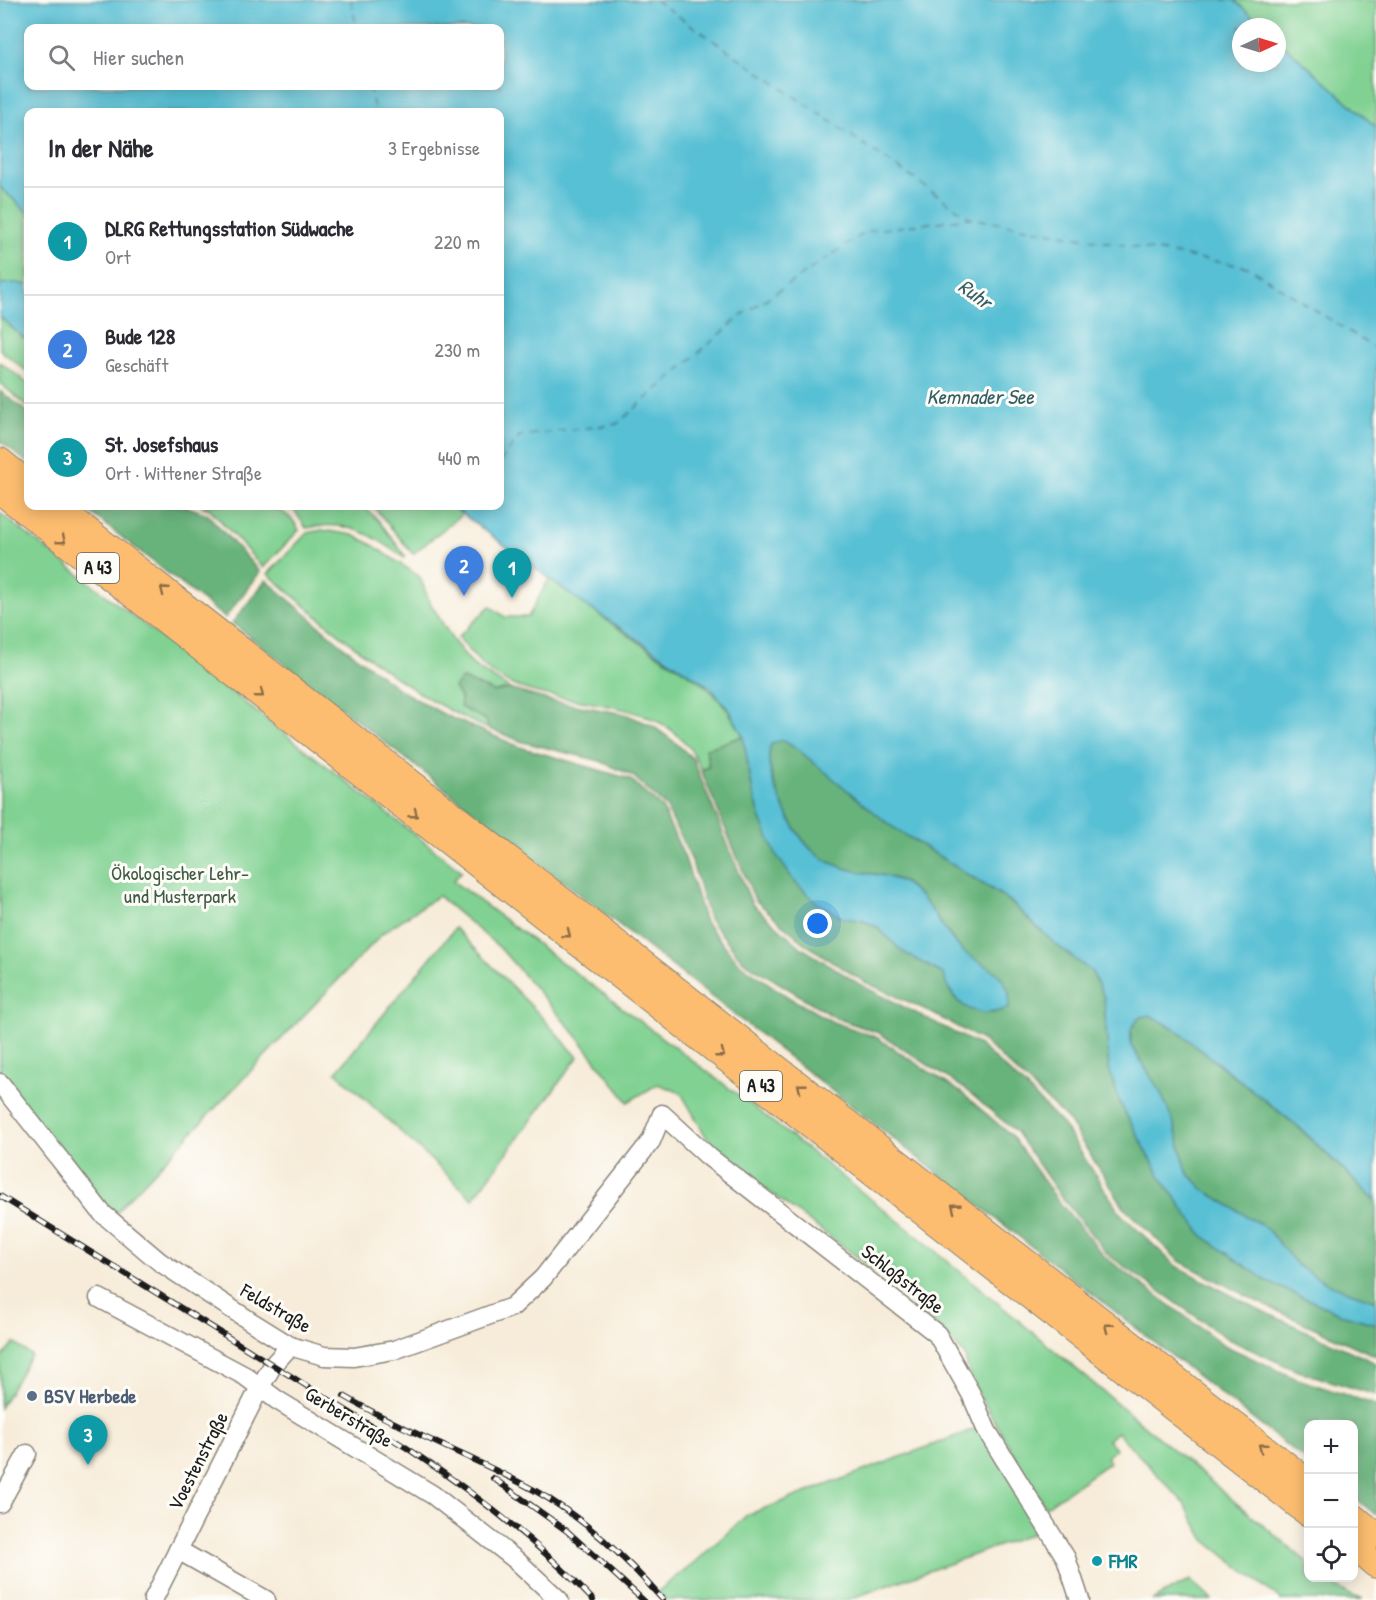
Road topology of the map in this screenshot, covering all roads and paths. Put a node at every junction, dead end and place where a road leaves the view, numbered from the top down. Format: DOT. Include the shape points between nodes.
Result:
graph roads {
  1 [pos="0,461"];
  2 [pos="24,481"];
  3 [pos="0,491"];
  4 [pos="24,510"];
  5 [pos="24,510"];
  6 [pos="61,510"];
  7 [pos="0,1083"];
  8 [pos="662,1114"];
  9 [pos="99,1298"];
  10 [pos="290,1346"];
  11 [pos="260,1387"];
  12 [pos="27,1454"];
  13 [pos="1304,1479"];
  14 [pos="0,1503"];
  15 [pos="1304,1510"];
  16 [pos="1358,1521"];
  17 [pos="1376,1535"];
  18 [pos="178,1550"];
  19 [pos="1358,1551"];
  20 [pos="1376,1565"];
  21 [pos="153,1600"];
  22 [pos="266,1600"];
  23 [pos="559,1600"];
  24 [pos="1080,1600"];
  1 -- 2 [label="highway"];
  3 -- 4 [label="highway, A 43, one-way"];
  5 -- 15 [label="highway, A 43, one-way"];
  13 -- 6 [label="highway, A 43, one-way"];
  7 -- 10 [label="street, Feldstraße" via="102,1213 160,1262"];
  8 -- 10 [label="street, Feldstraße" via="651,1141 543,1278 512,1307 394,1350 354,1357 324,1356"];
  8 -- 24 [label="street, Schloßstraße" via="709,1157 937,1334 987,1431 1061,1550"];
  9 -- 11 [label="street, Gerberstraße"];
  10 -- 11 [label="street, Voestenstraße"];
  11 -- 18 [label="street, Voestenstraße"];
  11 -- 23 [label="street, Gerberstraße" via="448,1505"];
  12 -- 14 [label="street"];
  16 -- 17 [label="highway"];
  18 -- 21 [label="street, Voestenstraße"];
  18 -- 22 [label="street"];
  19 -- 20 [label="highway"];
}
